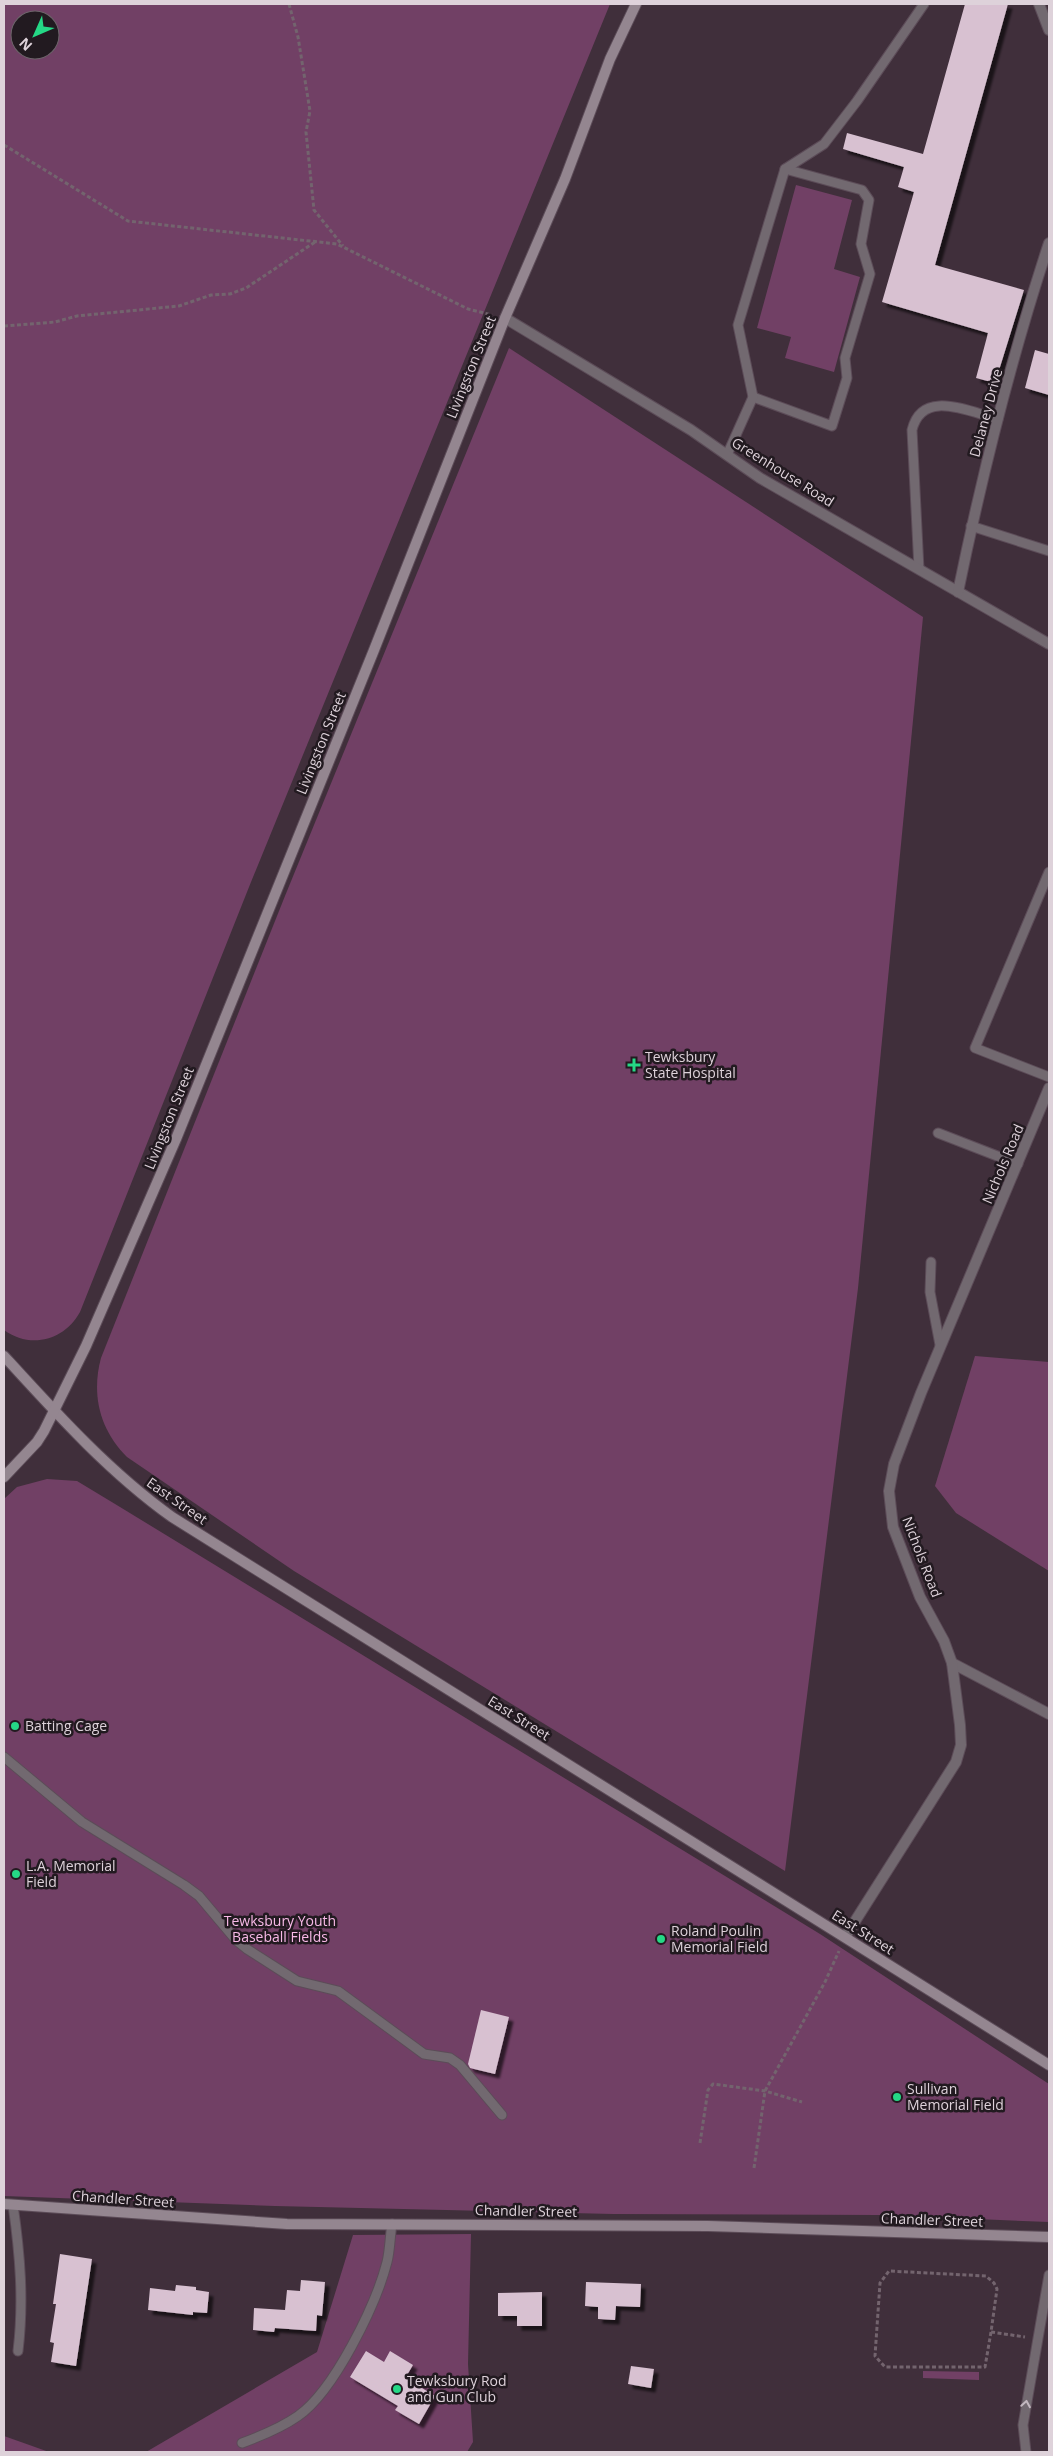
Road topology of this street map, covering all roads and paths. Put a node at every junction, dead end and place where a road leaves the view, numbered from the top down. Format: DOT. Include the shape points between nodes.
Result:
graph roads {
  1 [pos="290,4"];
  2 [pos="636,4"];
  3 [pos="924,4"];
  4 [pos="1039,4"];
  5 [pos="1049,30"];
  6 [pos="4,145"];
  7 [pos="785,169"];
  8 [pos="315,242"];
  9 [pos="1049,243"];
  10 [pos="345,248"];
  11 [pos="505,318"];
  12 [pos="4,326"];
  13 [pos="753,397"];
  14 [pos="998,419"];
  15 [pos="727,455"];
  16 [pos="972,526"];
  17 [pos="1049,551"];
  18 [pos="919,569"];
  19 [pos="958,592"];
  20 [pos="1049,644"];
  21 [pos="1049,872"];
  22 [pos="1049,1078"];
  23 [pos="1049,1088"];
  24 [pos="938,1133"];
  25 [pos="1018,1164"];
  26 [pos="931,1262"];
  27 [pos="940,1345"];
  28 [pos="4,1356"];
  29 [pos="54,1410"];
  30 [pos="4,1477"];
  31 [pos="952,1663"];
  32 [pos="1049,1714"];
  33 [pos="4,1757"];
  34 [pos="845,1937"];
  35 [pos="1049,2065"];
  36 [pos="765,2091"];
  37 [pos="802,2102"];
  38 [pos="502,2115"];
  39 [pos="700,2143"];
  40 [pos="754,2168"];
  41 [pos="8,2205"];
  42 [pos="392,2224"];
  43 [pos="1049,2237"];
  44 [pos="1049,2275"];
  45 [pos="1048,2288"];
  46 [pos="991,2332"];
  47 [pos="1036,2342"];
  48 [pos="18,2351"];
  49 [pos="242,2443"];
  50 [pos="1026,2452"];
  1 -- 10 [label="path" via="310,111 306,132 314,210"];
  2 -- 11 [label="street, Livingston Street" via="610,59 565,180"];
  3 -- 7 [label="lane" via="824,144"];
  4 -- 5 [label="street"];
  6 -- 8 [label="path" via="128,222"];
  7 -- 13 [label="lane" via="738,326"];
  7 -- 13 [label="lane" via="862,190 870,200 862,244 870,274 845,358 847,378 832,426"];
  8 -- 10 [label="path"];
  8 -- 12 [label="path" via="246,288 230,294 211,295 179,306"];
  9 -- 14 [label="street, Delaney Drive"];
  10 -- 11 [label="path" via="468,309"];
  11 -- 15 [label="street, Greenhouse Road"];
  11 -- 29 [label="street, Livingston Street" via="176,1139 86,1346"];
  13 -- 15 [label="lane"];
  14 -- 16 [label="street, Delaney Drive"];
  14 -- 18 [label="lane" via="938,404 926,407 915,417 912,430"];
  15 -- 18 [label="street, Greenhouse Road" via="760,478"];
  16 -- 17 [label="lane"];
  16 -- 19 [label="street, Delaney Drive"];
  18 -- 19 [label="street, Greenhouse Road"];
  19 -- 20 [label="street, Greenhouse Road"];
  21 -- 22 [label="lane" via="975,1048"];
  23 -- 25 [label="street, Nichols Road"];
  24 -- 25 [label="lane"];
  25 -- 27 [label="street, Nichols Road"];
  26 -- 27 [label="lane" via="930,1292"];
  27 -- 31 [label="street, Nichols Road" via="894,1464 889,1492 894,1527 920,1597"];
  28 -- 29 [label="street, East Street"];
  29 -- 30 [label="street, Livingston Street" via="37,1442"];
  29 -- 34 [label="street, East Street" via="146,1499 172,1517"];
  31 -- 32 [label="street"];
  31 -- 34 [label="street, Nichols Road" via="961,1745 956,1762"];
  33 -- 38 [label="lane" via="82,1822 199,1896 247,1949 298,1981 338,1991 424,2054 450,2058 460,2065"];
  34 -- 35 [label="street, East Street"];
  34 -- 36 [label="path" via="825,1982"];
  36 -- 37 [label="path"];
  36 -- 39 [label="path" via="713,2084 708,2090"];
  36 -- 40 [label="path"];
  41 -- 42 [label="street, Chandler Street" via="252,2222"];
  41 -- 48 [label="lane" via="21,2265 22,2316"];
  42 -- 43 [label="street, Chandler Street" via="708,2226"];
  42 -- 49 [label="lane" via="387,2262 359,2334 325,2389 299,2416"];
  44 -- 45 [label="lane"];
  45 -- 47 [label="lane"];
  46 -- 46 [label="path" via="997,2289 986,2276 890,2272 880,2282 875,2356 885,2367 985,2367"];
  46 -- 47 [label="path"];
  50 -- 47 [label="lane, one-way" via="1022,2425"];
}
